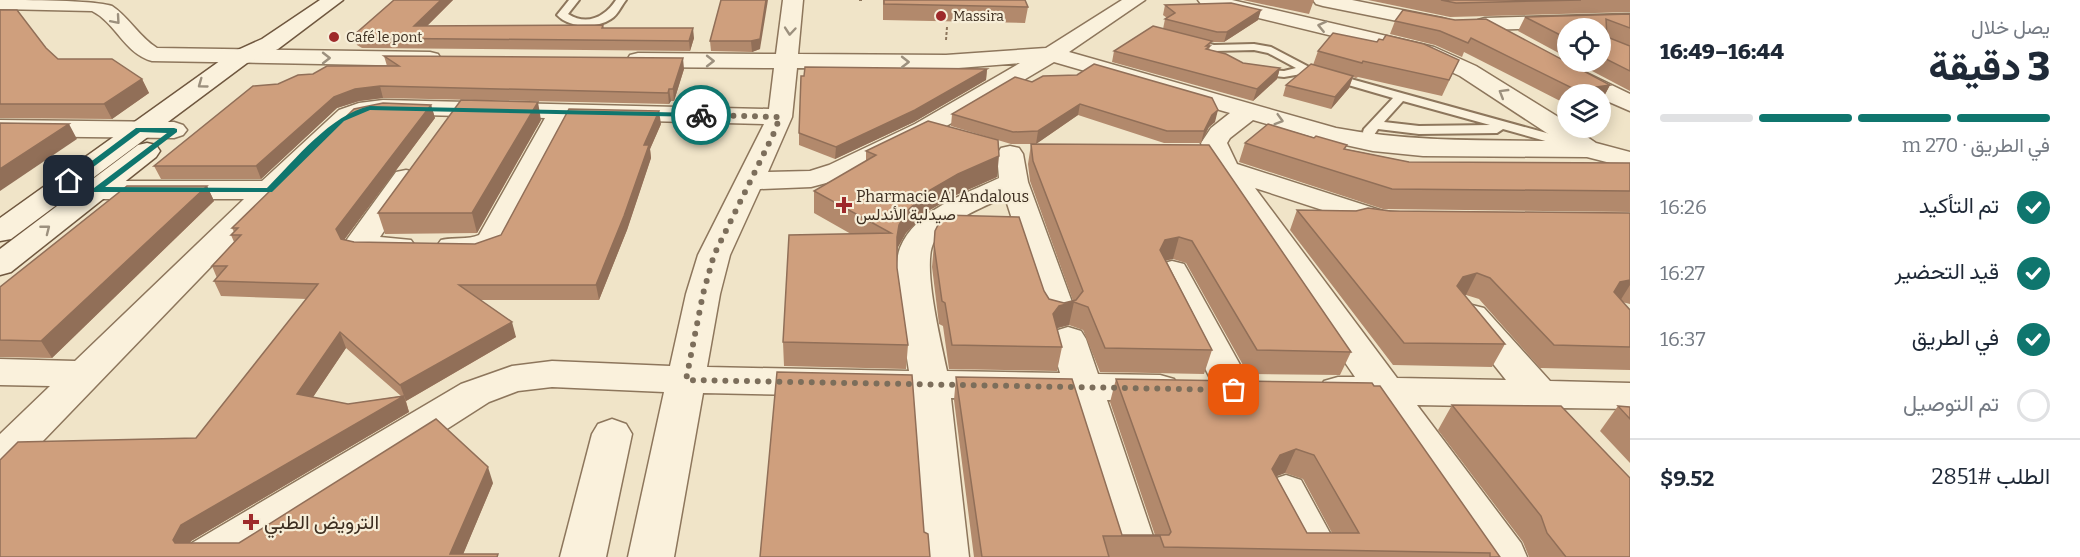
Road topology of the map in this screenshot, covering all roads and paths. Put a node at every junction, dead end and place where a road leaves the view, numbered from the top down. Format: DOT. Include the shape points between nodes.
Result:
graph roads {
  1 [pos="333,0"];
  2 [pos="574,0"];
  3 [pos="621,0"];
  4 [pos="793,0"];
  5 [pos="1135,0"];
  6 [pos="1208,0"];
  7 [pos="1323,0"];
  8 [pos="1407,0"];
  9 [pos="0,3"];
  10 [pos="1494,4"];
  11 [pos="1630,20"];
  12 [pos="1611,22"];
  13 [pos="1530,23"];
  14 [pos="1485,24"];
  15 [pos="1557,24"];
  16 [pos="1450,25"];
  17 [pos="1173,38"];
  18 [pos="1515,41"];
  19 [pos="1214,48"];
  20 [pos="269,51"];
  21 [pos="1426,52"];
  22 [pos="1051,54"];
  23 [pos="239,57"];
  24 [pos="457,59"];
  25 [pos="610,60"];
  26 [pos="1225,60"];
  27 [pos="788,61"];
  28 [pos="1249,70"];
  29 [pos="1307,70"];
  30 [pos="1580,72"];
  31 [pos="1401,96"];
  32 [pos="1630,104"];
  33 [pos="457,109"];
  34 [pos="1249,111"];
  35 [pos="561,112"];
  36 [pos="1538,114"];
  37 [pos="1557,114"];
  38 [pos="1611,115"];
  39 [pos="1630,116"];
  40 [pos="780,117"];
  41 [pos="0,128"];
  42 [pos="924,129"];
  43 [pos="1515,129"];
  44 [pos="138,130"];
  45 [pos="174,130"];
  46 [pos="1368,133"];
  47 [pos="956,138"];
  48 [pos="1587,149"];
  49 [pos="1213,159"];
  50 [pos="1630,160"];
  51 [pos="751,181"];
  52 [pos="97,190"];
  53 [pos="269,190"];
  54 [pos="1260,218"];
  55 [pos="1426,219"];
  56 [pos="1381,220"];
  57 [pos="0,232"];
  58 [pos="0,265"];
  59 [pos="1172,271"];
  60 [pos="1465,308"];
  61 [pos="0,372"];
  62 [pos="88,374"];
  63 [pos="686,380"];
  64 [pos="930,384"];
  65 [pos="1085,387"];
  66 [pos="1239,389"];
  67 [pos="1383,390"];
  68 [pos="1537,393"];
  69 [pos="1630,396"];
  70 [pos="1568,427"];
  71 [pos="612,434"];
  72 [pos="0,459"];
  73 [pos="1286,492"];
  74 [pos="209,557"];
  75 [pos="583,557"];
  76 [pos="651,557"];
  77 [pos="946,557"];
  78 [pos="1137,557"];
  79 [pos="1320,557"];
  80 [pos="1504,557"];
  1 -- 20 [label="street"];
  2 -- 3 [label="lane" via="562,15 566,20 579,22 598,21 610,15"];
  4 -- 27 [label="street, one-way"];
  5 -- 22 [label="street"];
  21 -- 6 [label="street, one-way"];
  7 -- 16 [label="street"];
  8 -- 16 [label="street"];
  9 -- 23 [label="street, one-way" via="96,6 107,9 142,49 152,54"];
  10 -- 13 [label="street"];
  11 -- 12 [label="street"];
  13 -- 14 [label="street"];
  13 -- 15 [label="street"];
  14 -- 16 [label="street"];
  14 -- 18 [label="street"];
  16 -- 21 [label="street"];
  17 -- 19 [label="lane"];
  19 -- 26 [label="lane"];
  19 -- 29 [label="lane" via="1271,50"];
  20 -- 23 [label="street"];
  20 -- 24 [label="street, one-way"];
  20 -- 45 [label="street"];
  36 -- 21 [label="street, one-way" via="1468,71"];
  27 -- 22 [label="street, one-way" via="946,62"];
  22 -- 34 [label="street"];
  22 -- 42 [label="street"];
  23 -- 44 [label="street, one-way"];
  25 -- 27 [label="street, one-way"];
  27 -- 40 [label="street"];
  28 -- 29 [label="lane" via="1284,74"];
  29 -- 31 [label="lane"];
  30 -- 32 [label="street"];
  31 -- 43 [label="lane"];
  31 -- 46 [label="lane"];
  33 -- 35 [label="street"];
  33 -- 35 [label="street" via="358,246 479,247 491,241"];
  33 -- 53 [label="street" via="383,108 354,112"];
  34 -- 46 [label="street, one-way"];
  34 -- 49 [label="street" via="1220,134"];
  35 -- 40 [label="street"];
  36 -- 37 [label="street"];
  36 -- 48 [label="street"];
  38 -- 39 [label="street"];
  40 -- 51 [label="street"];
  41 -- 44 [label="street"];
  42 -- 47 [label="street"];
  42 -- 51 [label="street" via="824,177"];
  43 -- 46 [label="lane"];
  43 -- 48 [label="lane"];
  44 -- 45 [label="street"];
  44 -- 57 [label="street"];
  45 -- 52 [label="street"];
  46 -- 48 [label="street" via="1423,148"];
  48 -- 50 [label="street"];
  49 -- 54 [label="street"];
  49 -- 56 [label="street"];
  51 -- 63 [label="street" via="714,255"];
  52 -- 53 [label="street"];
  58 -- 52 [label="street, one-way"];
  53 -- 62 [label="street"];
  54 -- 56 [label="street"];
  54 -- 67 [label="street"];
  55 -- 56 [label="street"];
  59 -- 66 [label="street"];
  60 -- 68 [label="street"];
  61 -- 62 [label="street"];
  62 -- 72 [label="street"];
  63 -- 64 [label="street"];
  63 -- 74 [label="street" via="552,374 512,379 484,389"];
  63 -- 76 [label="street"];
  64 -- 65 [label="street"];
  64 -- 65 [label="street" via="913,269 915,248 923,235 1011,159"];
  64 -- 77 [label="street"];
  65 -- 66 [label="street"];
  65 -- 78 [label="street"];
  66 -- 67 [label="street"];
  67 -- 68 [label="street"];
  67 -- 80 [label="street"];
  68 -- 69 [label="street"];
  68 -- 70 [label="street"];
  71 -- 75 [label="street"];
  73 -- 79 [label="street"];
}
